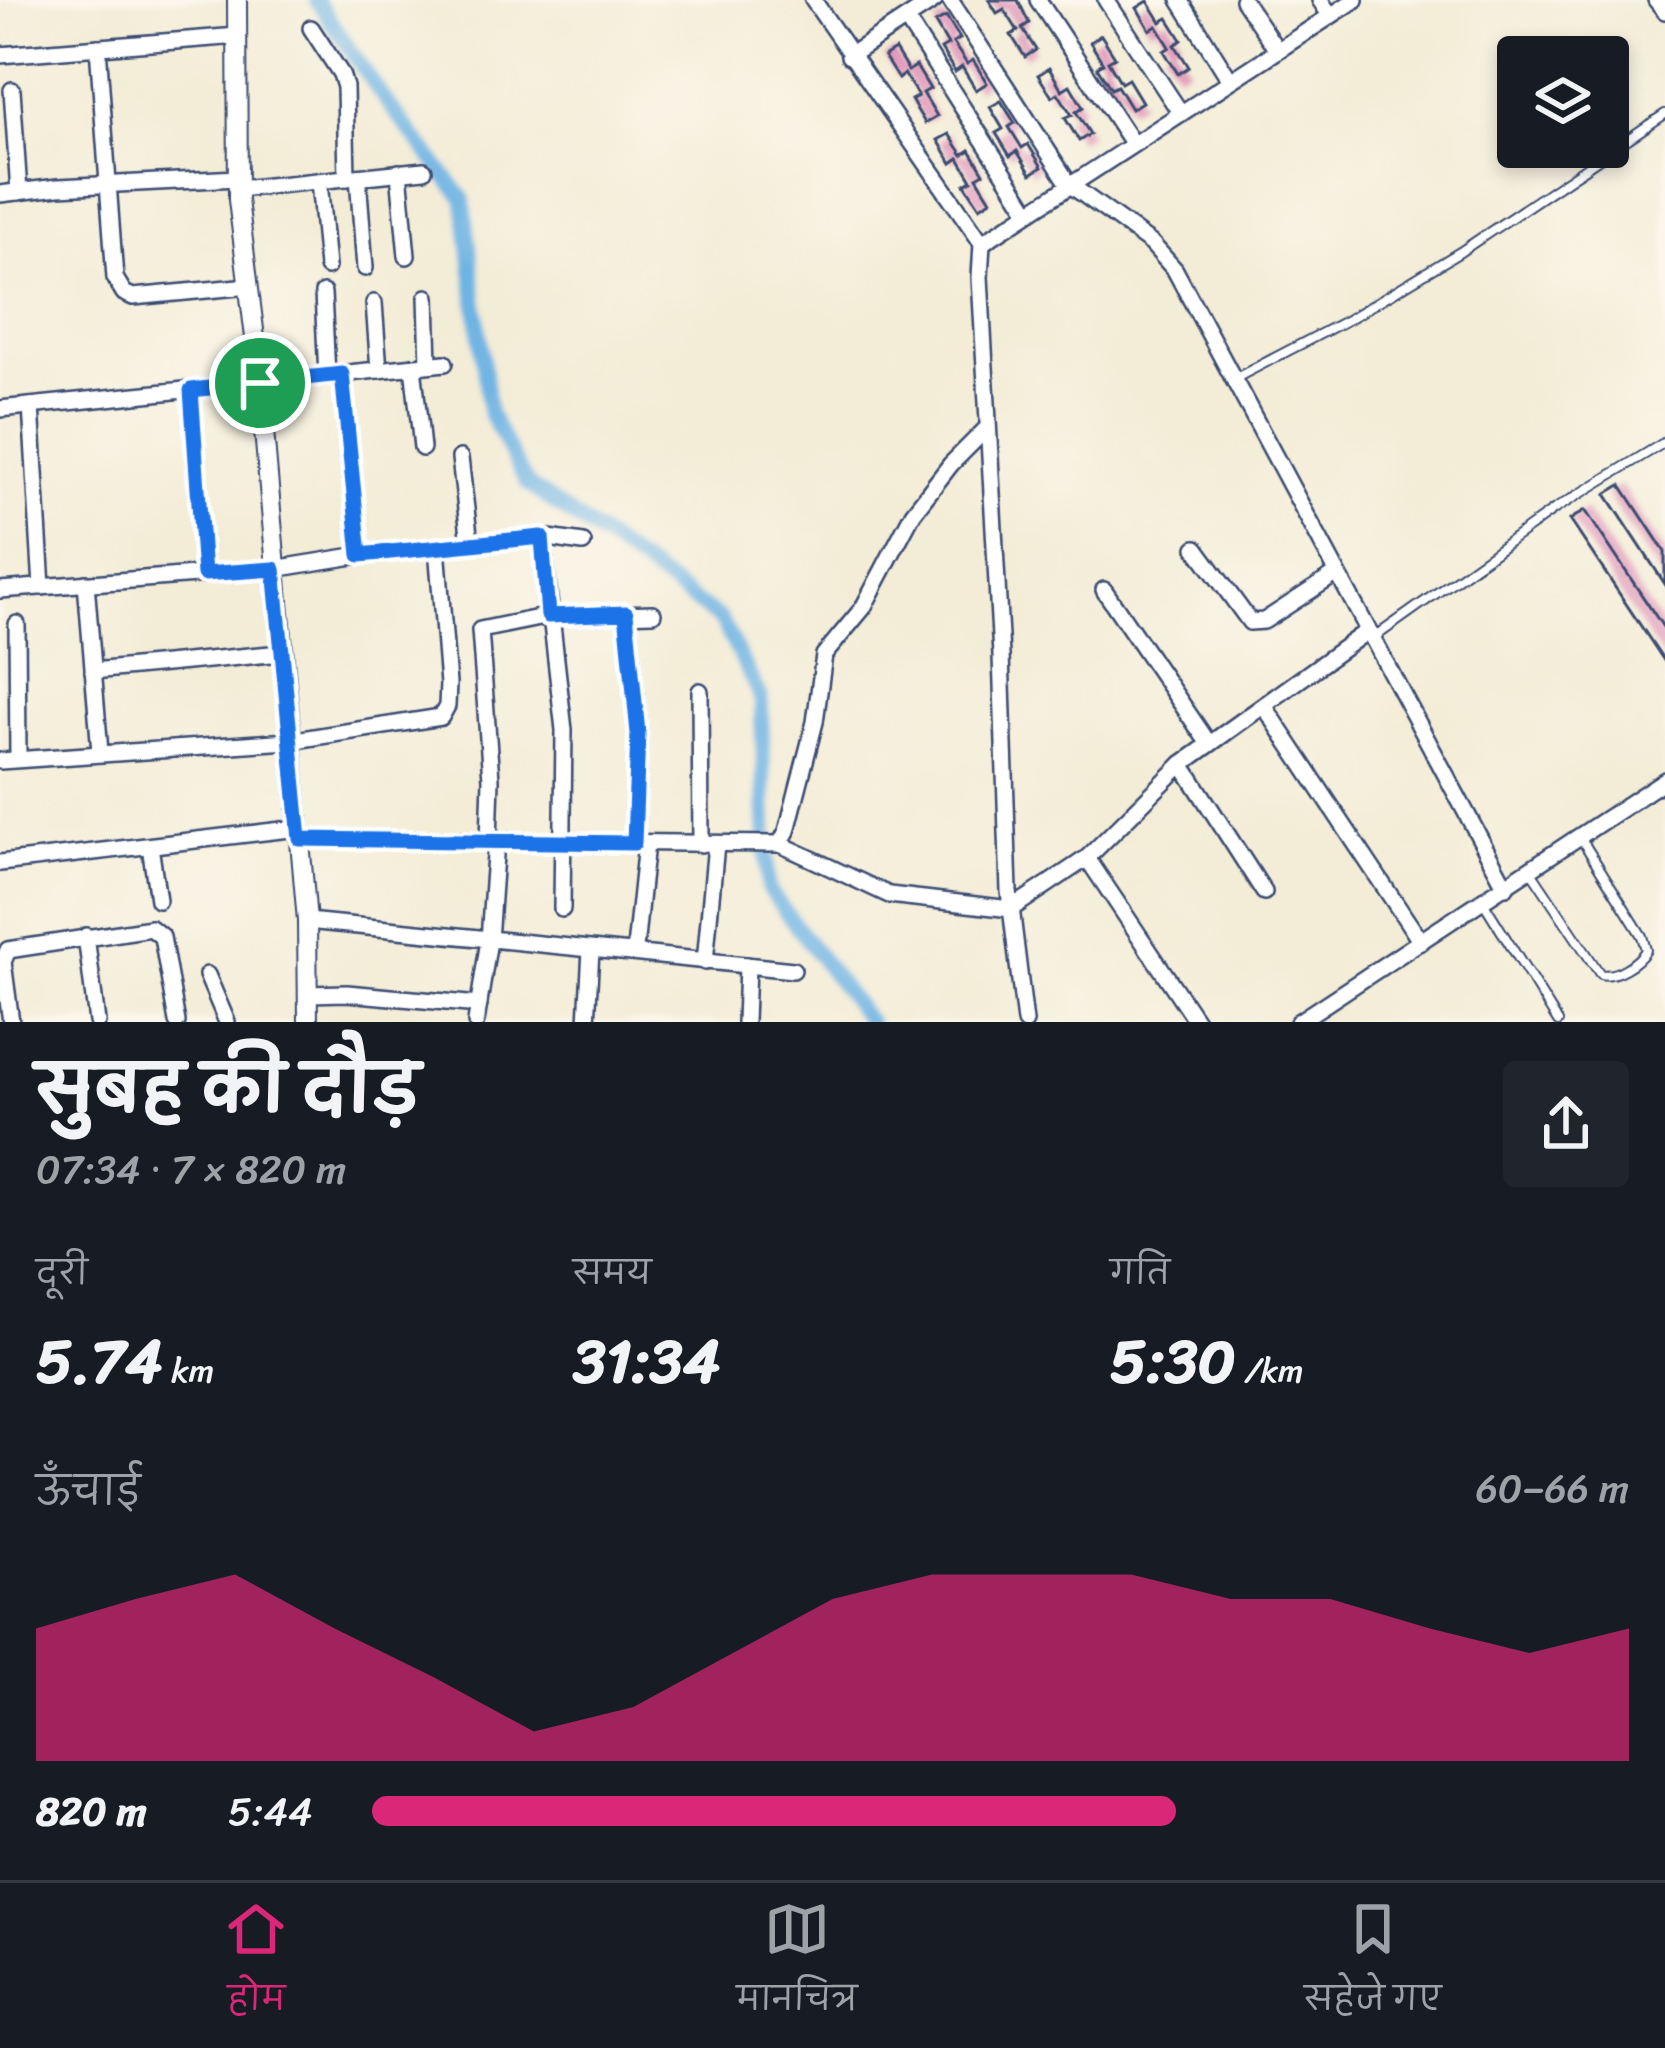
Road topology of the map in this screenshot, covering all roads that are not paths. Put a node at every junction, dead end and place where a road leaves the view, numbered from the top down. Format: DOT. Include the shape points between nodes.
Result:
graph roads {
  1 [pos="237,0"];
  2 [pos="814,0"];
  3 [pos="935,0"];
  4 [pos="950,0"];
  5 [pos="1038,0"];
  6 [pos="1106,0"];
  7 [pos="1180,0"];
  8 [pos="1243,0"];
  9 [pos="1320,0"];
  10 [pos="1355,0"];
  11 [pos="1656,0"];
  12 [pos="1665,11"];
  13 [pos="1330,16"];
  14 [pos="906,19"];
  15 [pos="310,28"];
  16 [pos="238,36"];
  17 [pos="98,47"];
  18 [pos="1276,50"];
  19 [pos="0,55"];
  20 [pos="849,56"];
  21 [pos="1230,80"];
  22 [pos="12,91"];
  23 [pos="1180,112"];
  24 [pos="1665,114"];
  25 [pos="1132,143"];
  26 [pos="424,170"];
  27 [pos="399,172"];
  28 [pos="353,177"];
  29 [pos="319,181"];
  30 [pos="238,184"];
  31 [pos="1069,184"];
  32 [pos="108,185"];
  33 [pos="19,192"];
  34 [pos="0,194"];
  35 [pos="1028,210"];
  36 [pos="982,243"];
  37 [pos="407,256"];
  38 [pos="327,267"];
  39 [pos="365,268"];
  40 [pos="249,286"];
  41 [pos="322,292"];
  42 [pos="427,297"];
  43 [pos="374,302"];
  44 [pos="429,364"];
  45 [pos="379,370"];
  46 [pos="334,375"];
  47 [pos="1233,379"];
  48 [pos="260,383"];
  49 [pos="191,390"];
  50 [pos="31,406"];
  51 [pos="0,409"];
  52 [pos="988,427"];
  53 [pos="1665,442"];
  54 [pos="422,448"];
  55 [pos="460,458"];
  56 [pos="542,537"];
  57 [pos="470,543"];
  58 [pos="583,543"];
  59 [pos="437,547"];
  60 [pos="1196,548"];
  61 [pos="360,555"];
  62 [pos="274,569"];
  63 [pos="204,574"];
  64 [pos="1336,574"];
  65 [pos="86,584"];
  66 [pos="42,586"];
  67 [pos="0,590"];
  68 [pos="1104,590"];
  69 [pos="626,613"];
  70 [pos="653,613"];
  71 [pos="548,616"];
  72 [pos="17,624"];
  73 [pos="1368,636"];
  74 [pos="281,653"];
  75 [pos="9,665"];
  76 [pos="93,671"];
  77 [pos="700,691"];
  78 [pos="1264,707"];
  79 [pos="289,741"];
  80 [pos="1209,744"];
  81 [pos="100,752"];
  82 [pos="18,759"];
  83 [pos="0,760"];
  84 [pos="1182,764"];
  85 [pos="1665,780"];
  86 [pos="300,834"];
  87 [pos="1580,837"];
  88 [pos="493,841"];
  89 [pos="564,842"];
  90 [pos="640,843"];
  91 [pos="708,844"];
  92 [pos="776,844"];
  93 [pos="149,846"];
  94 [pos="1087,858"];
  95 [pos="0,863"];
  96 [pos="1531,870"];
  97 [pos="1506,887"];
  98 [pos="1264,892"];
  99 [pos="158,900"];
  100 [pos="1484,902"];
  101 [pos="562,909"];
  102 [pos="1011,909"];
  103 [pos="308,921"];
  104 [pos="86,936"];
  105 [pos="488,940"];
  106 [pos="1421,942"];
  107 [pos="591,950"];
  108 [pos="632,953"];
  109 [pos="2,955"];
  110 [pos="705,962"];
  111 [pos="747,965"];
  112 [pos="793,970"];
  113 [pos="207,975"];
  114 [pos="307,994"];
  115 [pos="478,1014"];
  116 [pos="11,1022"];
  117 [pos="97,1022"];
  118 [pos="177,1022"];
  119 [pos="227,1022"];
  120 [pos="308,1022"];
  121 [pos="587,1022"];
  122 [pos="745,1022"];
  123 [pos="1025,1022"];
  124 [pos="1197,1022"];
  125 [pos="1298,1022"];
  126 [pos="1558,1022"];
  1 -- 16 [label="street"];
  2 -- 20 [label="street"];
  3 -- 14 [label="street"];
  4 -- 31 [label="street"];
  5 -- 25 [label="street"];
  6 -- 23 [label="street"];
  7 -- 21 [label="street"];
  8 -- 18 [label="street"];
  9 -- 13 [label="street"];
  10 -- 13 [label="street"];
  11 -- 12 [label="street"];
  13 -- 18 [label="street"];
  14 -- 20 [label="street"];
  14 -- 35 [label="street"];
  15 -- 28 [label="street" via="345,87"];
  16 -- 17 [label="street"];
  16 -- 30 [label="street"];
  17 -- 19 [label="street"];
  17 -- 32 [label="street"];
  18 -- 21 [label="street"];
  20 -- 36 [label="street"];
  21 -- 23 [label="street"];
  22 -- 33 [label="street"];
  23 -- 25 [label="street"];
  24 -- 47 [label="lane" via="1460,252"];
  25 -- 31 [label="street"];
  26 -- 27 [label="street"];
  27 -- 28 [label="street"];
  27 -- 37 [label="street"];
  28 -- 29 [label="street"];
  28 -- 39 [label="street"];
  29 -- 30 [label="street"];
  29 -- 38 [label="street"];
  30 -- 32 [label="street"];
  30 -- 40 [label="street"];
  31 -- 35 [label="street"];
  31 -- 47 [label="street" via="1167,258"];
  32 -- 33 [label="street"];
  32 -- 40 [label="street" via="115,278 124,293"];
  33 -- 34 [label="street"];
  35 -- 36 [label="street"];
  36 -- 52 [label="street"];
  40 -- 48 [label="street"];
  41 -- 46 [label="street"];
  42 -- 44 [label="street"];
  43 -- 45 [label="street"];
  44 -- 45 [label="street"];
  44 -- 54 [label="street"];
  45 -- 46 [label="street"];
  46 -- 48 [label="street"];
  46 -- 61 [label="street"];
  47 -- 64 [label="street"];
  48 -- 49 [label="street"];
  48 -- 62 [label="street"];
  49 -- 50 [label="street"];
  49 -- 63 [label="street"];
  50 -- 51 [label="street"];
  50 -- 66 [label="street"];
  52 -- 92 [label="street" via="913,513 863,608 824,655 787,831"];
  52 -- 102 [label="street"];
  53 -- 73 [label="lane"];
  55 -- 57 [label="street"];
  56 -- 57 [label="street"];
  56 -- 58 [label="street"];
  56 -- 71 [label="street"];
  57 -- 59 [label="street"];
  59 -- 61 [label="street"];
  59 -- 79 [label="street" via="445,713"];
  60 -- 64 [label="street" via="1250,622"];
  61 -- 62 [label="street"];
  62 -- 63 [label="street"];
  62 -- 74 [label="street"];
  63 -- 65 [label="street"];
  64 -- 73 [label="street"];
  65 -- 66 [label="street"];
  65 -- 76 [label="street"];
  66 -- 67 [label="street"];
  68 -- 80 [label="street"];
  69 -- 70 [label="street"];
  69 -- 71 [label="street"];
  69 -- 90 [label="street"];
  71 -- 88 [label="street" via="477,635"];
  71 -- 89 [label="street" via="564,730"];
  72 -- 75 [label="street"];
  73 -- 78 [label="street"];
  73 -- 97 [label="street"];
  74 -- 76 [label="street"];
  74 -- 79 [label="street"];
  75 -- 82 [label="street"];
  76 -- 81 [label="street"];
  77 -- 91 [label="street"];
  78 -- 80 [label="street"];
  78 -- 106 [label="street"];
  79 -- 81 [label="street"];
  79 -- 86 [label="street"];
  80 -- 84 [label="street"];
  81 -- 82 [label="street"];
  82 -- 83 [label="street"];
  84 -- 94 [label="street"];
  84 -- 98 [label="street"];
  85 -- 87 [label="street"];
  86 -- 88 [label="street"];
  86 -- 93 [label="street"];
  86 -- 103 [label="street"];
  87 -- 96 [label="street"];
  87 -- 96 [label="lane" via="1642,936 1642,957 1612,976 1600,974"];
  88 -- 89 [label="street"];
  88 -- 105 [label="street"];
  89 -- 90 [label="street"];
  89 -- 101 [label="street"];
  90 -- 91 [label="street"];
  90 -- 108 [label="street"];
  91 -- 92 [label="street"];
  91 -- 110 [label="street"];
  92 -- 102 [label="street" via="889,895"];
  93 -- 95 [label="street"];
  93 -- 99 [label="street"];
  94 -- 102 [label="street"];
  94 -- 124 [label="street"];
  96 -- 97 [label="street"];
  97 -- 100 [label="street"];
  100 -- 106 [label="street"];
  100 -- 126 [label="lane"];
  102 -- 123 [label="street"];
  103 -- 105 [label="street"];
  103 -- 114 [label="street"];
  104 -- 109 [label="street"];
  104 -- 117 [label="street"];
  104 -- 118 [label="street" via="158,930"];
  105 -- 107 [label="street"];
  105 -- 115 [label="street"];
  106 -- 125 [label="street"];
  107 -- 108 [label="street"];
  107 -- 121 [label="street"];
  108 -- 110 [label="street"];
  109 -- 116 [label="street"];
  110 -- 111 [label="street"];
  111 -- 112 [label="street"];
  111 -- 122 [label="street"];
  113 -- 119 [label="street"];
  114 -- 115 [label="street"];
  114 -- 120 [label="street"];
}
